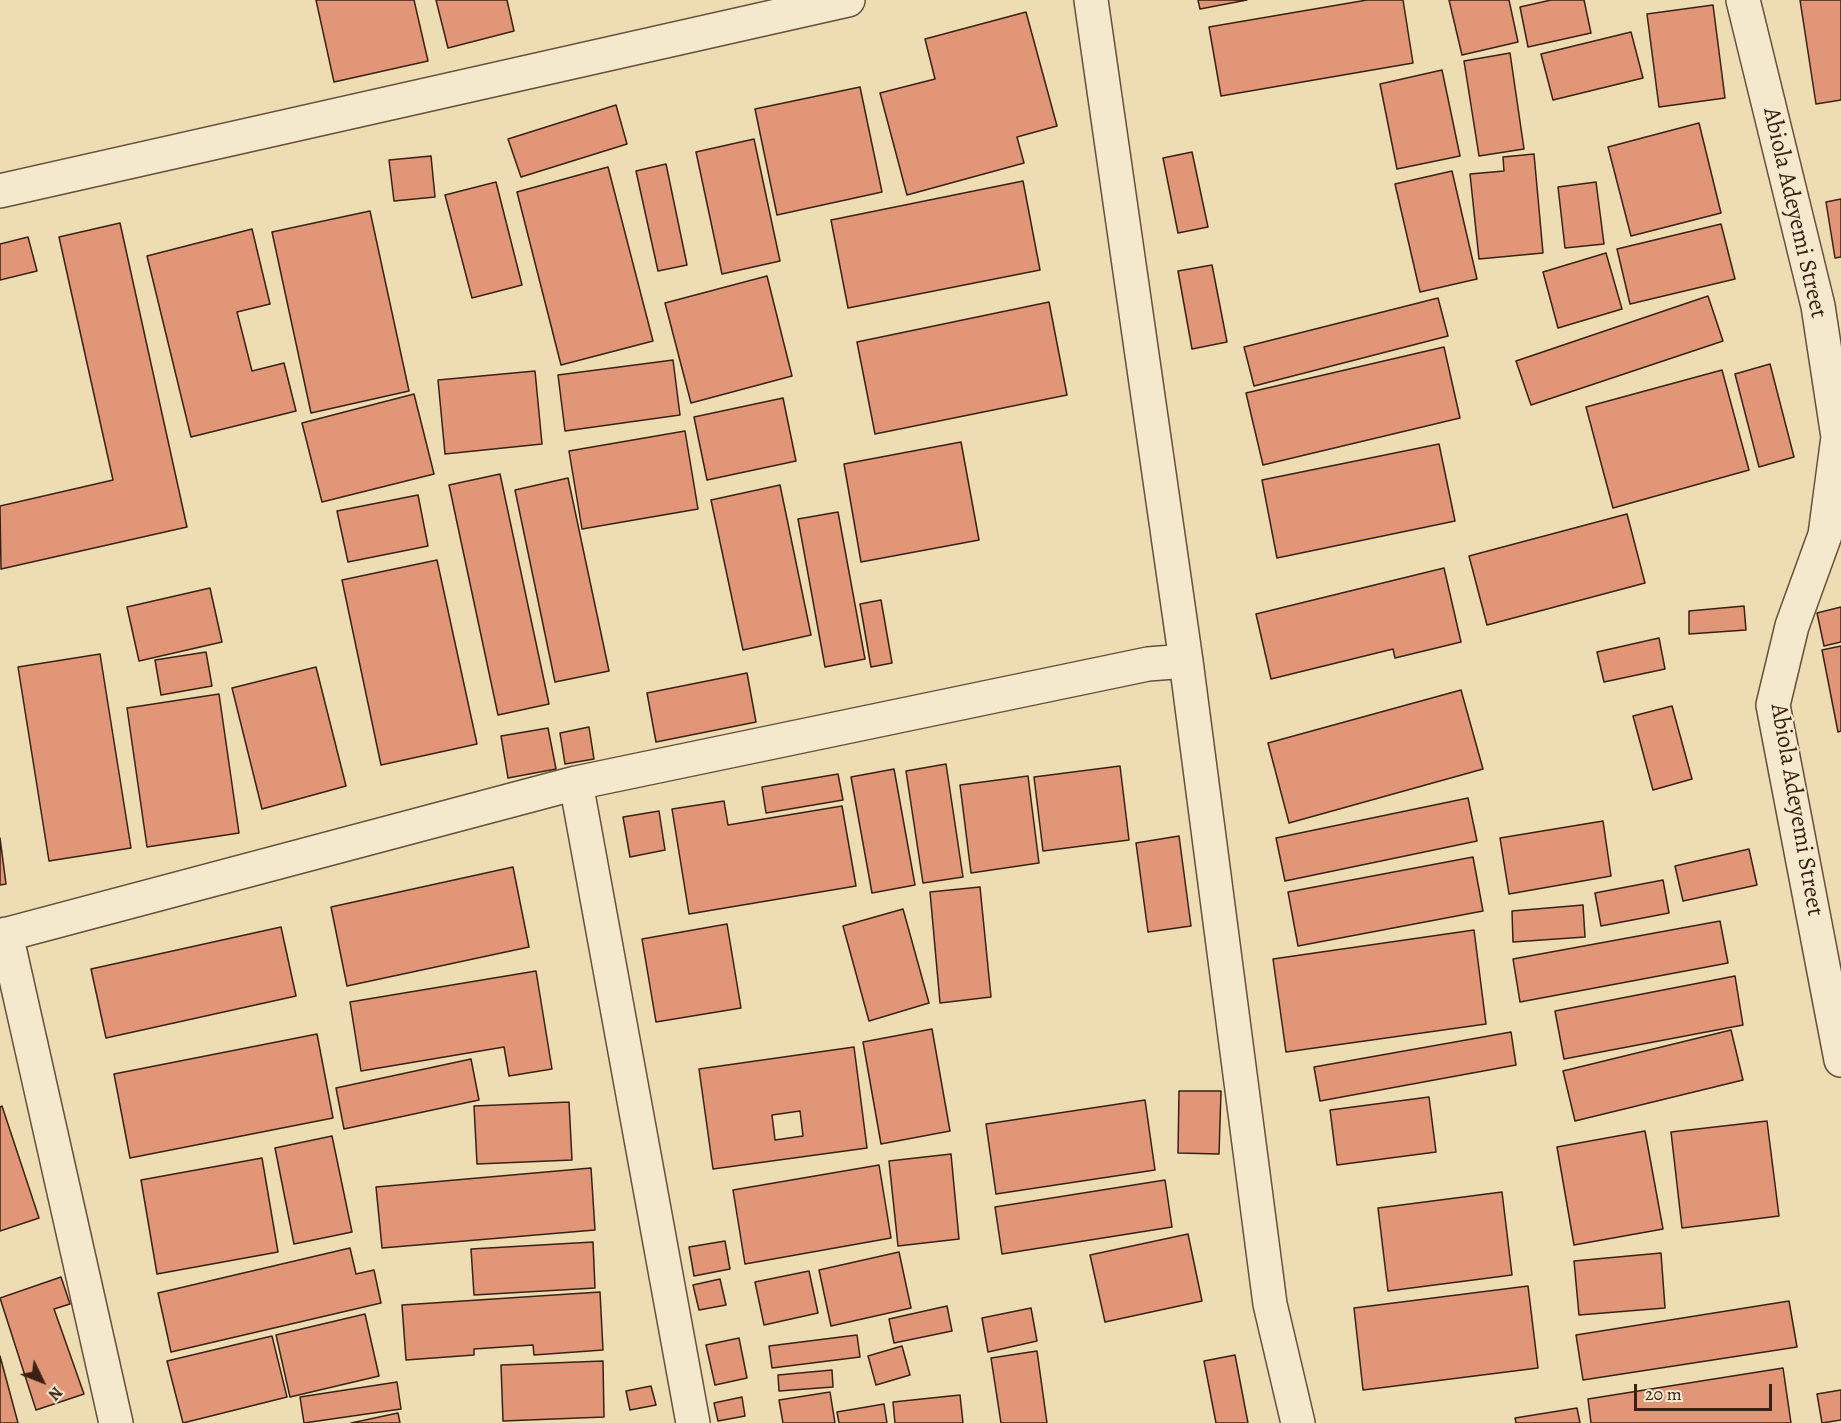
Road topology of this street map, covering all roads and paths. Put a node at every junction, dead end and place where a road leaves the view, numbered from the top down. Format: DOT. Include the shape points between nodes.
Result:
graph roads {
  1 [pos="848,0"];
  2 [pos="1091,0"];
  3 [pos="1743,0"];
  4 [pos="0,191"];
  5 [pos="1833,537"];
  6 [pos="1186,661"];
  7 [pos="576,783"];
  8 [pos="3,935"];
  9 [pos="1841,1060"];
  10 [pos="116,1423"];
  11 [pos="693,1423"];
  12 [pos="1298,1423"];
  1 -- 4 [label="street"];
  2 -- 6 [label="street"];
  3 -- 5 [label="street, Abiola Adeyemi Street" via="1818,306 1838,437"];
  5 -- 9 [label="street, Abiola Adeyemi Street" via="1792,626 1773,705"];
  6 -- 7 [label="street" via="1148,664"];
  6 -- 12 [label="street" via="1270,1304"];
  7 -- 8 [label="street"];
  7 -- 11 [label="street"];
  8 -- 10 [label="street"];
}
